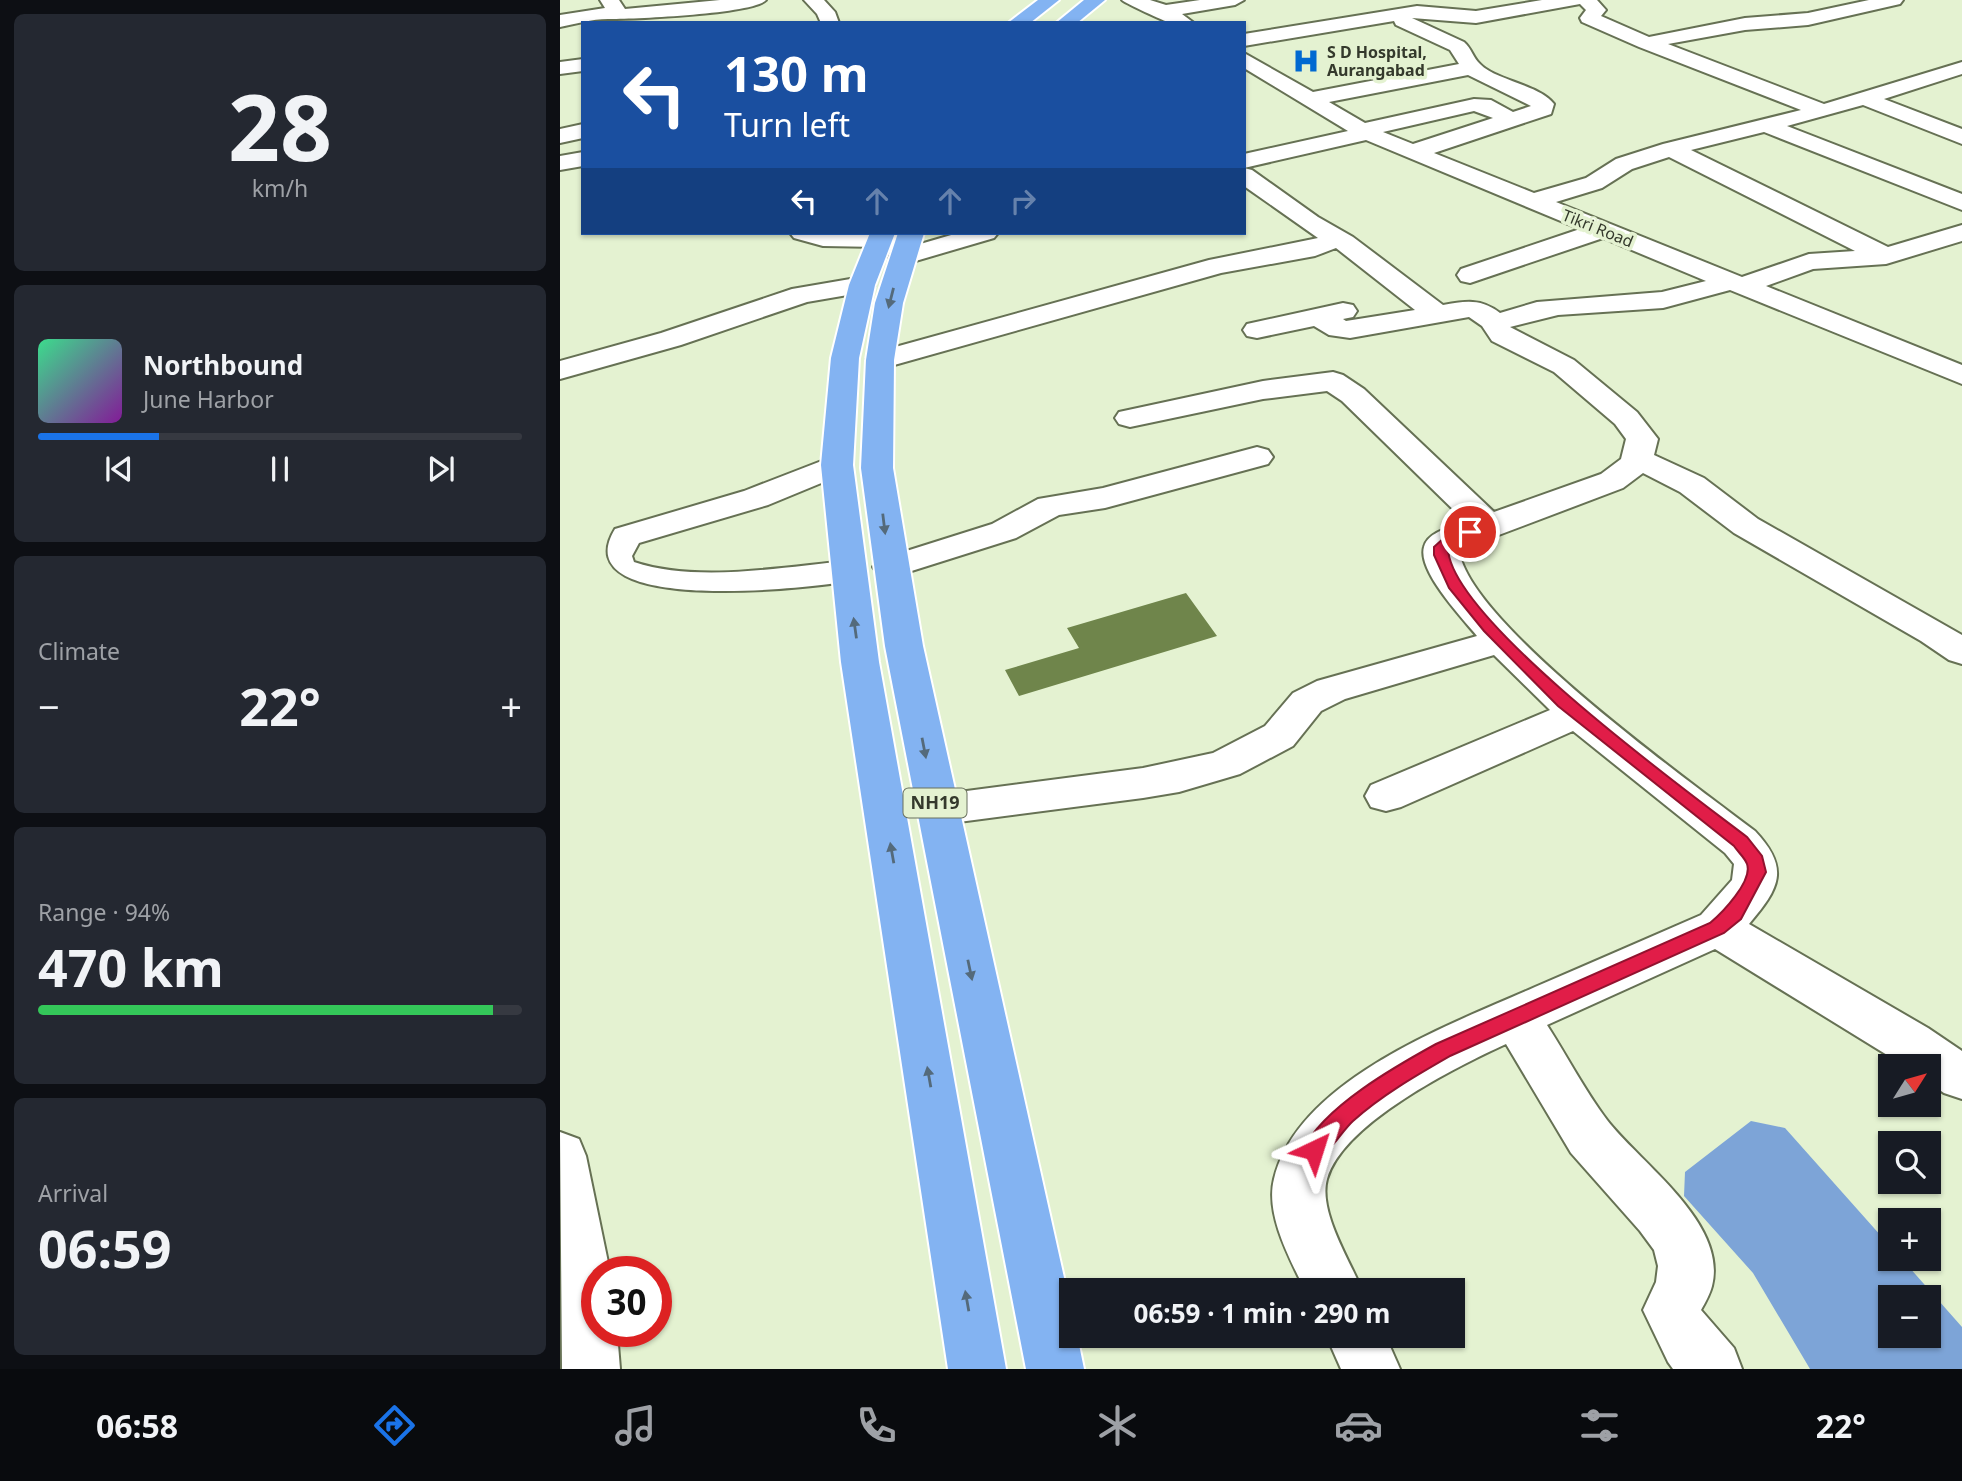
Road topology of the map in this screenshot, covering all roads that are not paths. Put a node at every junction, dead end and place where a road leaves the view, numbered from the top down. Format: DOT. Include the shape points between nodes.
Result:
graph roads {
  1 [pos="757,0"];
  2 [pos="813,0"];
  3 [pos="1049,0"];
  4 [pos="1079,0"];
  5 [pos="1096,0"];
  6 [pos="1117,0"];
  7 [pos="1131,0"];
  8 [pos="1235,0"];
  9 [pos="1573,0"];
  10 [pos="1586,0"];
  11 [pos="1894,0"];
  12 [pos="1328,5"];
  13 [pos="1164,11"];
  14 [pos="615,13"];
  15 [pos="1391,16"];
  16 [pos="560,21"];
  17 [pos="829,21"];
  18 [pos="1020,21"];
  19 [pos="1051,21"];
  20 [pos="1068,21"];
  21 [pos="1090,21"];
  22 [pos="1182,21"];
  23 [pos="1354,22"];
  24 [pos="1246,40"];
  25 [pos="1646,43"];
  26 [pos="1246,60"];
  27 [pos="581,65"];
  28 [pos="560,68"];
  29 [pos="1471,68"];
  30 [pos="1962,68"];
  31 [pos="1863,98"];
  32 [pos="1311,99"];
  33 [pos="1824,111"];
  34 [pos="1512,120"];
  35 [pos="1766,125"];
  36 [pos="581,131"];
  37 [pos="1365,132"];
  38 [pos="560,136"];
  39 [pos="1962,137"];
  40 [pos="1671,149"];
  41 [pos="1413,152"];
  42 [pos="581,159"];
  43 [pos="1246,161"];
  44 [pos="560,163"];
  45 [pos="1246,176"];
  46 [pos="1532,201"];
  47 [pos="1962,203"];
  48 [pos="1602,230"];
  49 [pos="1962,233"];
  50 [pos="811,235"];
  51 [pos="959,235"];
  52 [pos="1338,239"];
  53 [pos="893,240"];
  54 [pos="1886,256"];
  55 [pos="1470,275"];
  56 [pos="1736,284"];
  57 [pos="862,285"];
  58 [pos="1413,296"];
  59 [pos="1436,313"];
  60 [pos="1319,317"];
  61 [pos="1496,323"];
  62 [pos="1256,330"];
  63 [pos="880,359"];
  64 [pos="560,370"];
  65 [pos="1962,375"];
  66 [pos="1130,418"];
  67 [pos="1257,457"];
  68 [pos="1637,460"];
  69 [pos="837,465"];
  70 [pos="1488,525"];
  71 [pos="890,567"];
  72 [pos="846,572"];
  73 [pos="1502,641"];
  74 [pos="1962,652"];
  75 [pos="1577,714"];
  76 [pos="1386,796"];
  77 [pos="936,810"];
  78 [pos="1717,928"];
  79 [pos="1516,1017"];
  80 [pos="1962,1078"];
  81 [pos="560,1156"];
  82 [pos="1328,1278"];
  83 [pos="1361,1348"];
  84 [pos="591,1369"];
  85 [pos="977,1369"];
  86 [pos="1055,1369"];
  87 [pos="1371,1369"];
  88 [pos="1713,1369"];
  1 -- 14 [label="street"];
  2 -- 17 [label="street"];
  3 -- 18 [label="highway"];
  4 -- 19 [label="highway"];
  5 -- 20 [label="highway"];
  6 -- 21 [label="highway"];
  7 -- 13 [label="street"];
  8 -- 13 [label="street"];
  9 -- 15 [label="street" via="1475,17 1424,11"];
  10 -- 25 [label="street" via="1597,10 1589,18"];
  11 -- 25 [label="street" via="1808,19 1745,24"];
  12 -- 23 [label="street"];
  13 -- 22 [label="street"];
  14 -- 16 [label="street"];
  15 -- 23 [label="street"];
  15 -- 29 [label="street" via="1457,46"];
  23 -- 24 [label="street"];
  25 -- 33 [label="street"];
  26 -- 32 [label="street, Tikri Road"];
  27 -- 28 [label="street"];
  29 -- 32 [label="street"];
  29 -- 34 [label="street" via="1543,104 1543,109"];
  30 -- 31 [label="street"];
  31 -- 33 [label="street"];
  31 -- 39 [label="street"];
  32 -- 37 [label="street, Tikri Road"];
  33 -- 35 [label="street"];
  34 -- 37 [label="street" via="1474,104"];
  34 -- 41 [label="street"];
  35 -- 40 [label="street"];
  35 -- 47 [label="street"];
  36 -- 38 [label="street"];
  37 -- 41 [label="street, Tikri Road"];
  37 -- 43 [label="street"];
  40 -- 46 [label="street" via="1624,164 1594,183"];
  40 -- 54 [label="street"];
  41 -- 46 [label="street, Tikri Road"];
  42 -- 44 [label="street"];
  45 -- 52 [label="street"];
  46 -- 48 [label="street, Tikri Road"];
  48 -- 55 [label="street"];
  48 -- 56 [label="street, Tikri Road"];
  49 -- 54 [label="street"];
  50 -- 53 [label="street"];
  51 -- 53 [label="street"];
  52 -- 58 [label="street"];
  52 -- 63 [label="street" via="1218,266"];
  53 -- 57 [label="highway, NH19"];
  53 -- 63 [label="highway, NH19, one-way"];
  54 -- 56 [label="street" via="1809,262"];
  56 -- 61 [label="street" via="1663,300 1558,307"];
  56 -- 65 [label="street, Tikri Road"];
  57 -- 64 [label="street" via="802,295"];
  57 -- 69 [label="highway, NH19" via="845,358"];
  58 -- 59 [label="street"];
  58 -- 60 [label="street"];
  59 -- 60 [label="street" via="1350,330"];
  59 -- 61 [label="street" via="1471,309"];
  60 -- 62 [label="street"];
  61 -- 68 [label="street" via="1502,335 1564,366 1626,418 1642,439"];
  63 -- 71 [label="highway, NH19, one-way" via="877,468"];
  66 -- 70 [label="street" via="1263,390 1334,381"];
  67 -- 71 [label="street" via="1105,498 1050,506 1004,531"];
  68 -- 70 [label="street" via="1627,473 1612,481"];
  68 -- 74 [label="street" via="1692,485 1746,526"];
  69 -- 72 [label="highway, NH19"];
  69 -- 72 [label="street" via="756,498 627,536 615,556 619,568 662,580"];
  70 -- 73 [label="street" via="1451,539 1441,547 1441,555 1455,585"];
  71 -- 77 [label="highway, NH19, one-way"];
  85 -- 72 [label="highway, NH19, one-way"];
  73 -- 75 [label="street"];
  73 -- 77 [label="street" via="1331,690 1307,702 1279,736 1226,764 1143,783"];
  75 -- 76 [label="street"];
  75 -- 78 [label="street" via="1740,842 1756,861 1757,872 1735,914"];
  77 -- 86 [label="highway, NH19, one-way"];
  78 -- 79 [label="street"];
  78 -- 80 [label="street"];
  79 -- 82 [label="street" via="1408,1070 1345,1115 1314,1150 1300,1180 1304,1227"];
  79 -- 88 [label="street" via="1589,1137 1678,1239 1686,1266 1684,1286 1672,1310 1677,1327"];
  81 -- 84 [label="street" via="585,1291"];
  83 -- 87 [label="street"];
}
